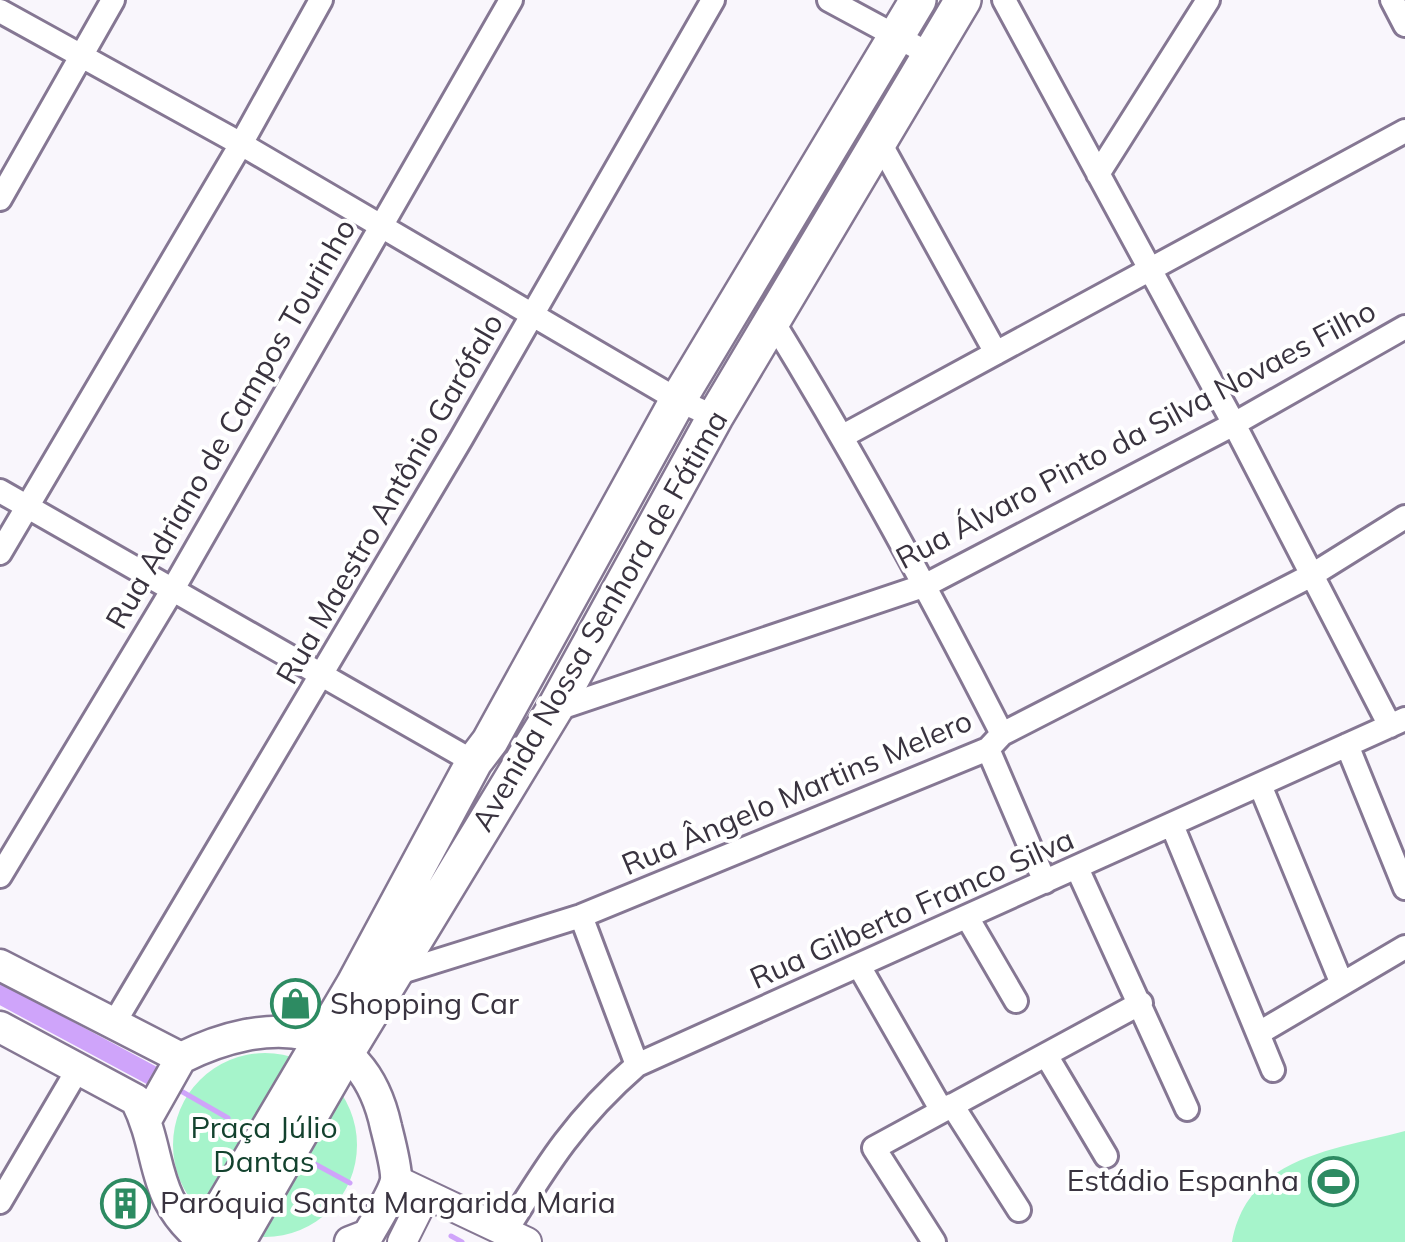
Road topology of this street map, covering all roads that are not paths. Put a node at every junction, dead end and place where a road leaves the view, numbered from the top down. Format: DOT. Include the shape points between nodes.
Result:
graph roads {
  1 [pos="113,0"];
  2 [pos="321,0"];
  3 [pos="511,0"];
  4 [pos="713,0"];
  5 [pos="829,0"];
  6 [pos="918,0"];
  7 [pos="964,0"];
  8 [pos="1004,0"];
  9 [pos="1208,0"];
  10 [pos="1392,0"];
  11 [pos="0,11"];
  12 [pos="1405,25"];
  13 [pos="895,36"];
  14 [pos="931,55"];
  15 [pos="80,56"];
  16 [pos="1405,130"];
  17 [pos="879,140"];
  18 [pos="241,144"];
  19 [pos="1098,174"];
  20 [pos="0,199"];
  21 [pos="378,226"];
  22 [pos="1150,268"];
  23 [pos="534,314"];
  24 [pos="772,320"];
  25 [pos="1405,327"];
  26 [pos="996,353"];
  27 [pos="678,400"];
  28 [pos="714,417"];
  29 [pos="1234,424"];
  30 [pos="843,436"];
  31 [pos="0,491"];
  32 [pos="27,507"];
  33 [pos="1405,517"];
  34 [pos="0,553"];
  35 [pos="1312,576"];
  36 [pos="926,584"];
  37 [pos="173,589"];
  38 [pos="323,673"];
  39 [pos="554,710"];
  40 [pos="1397,723"];
  41 [pos="995,742"];
  42 [pos="1347,745"];
  43 [pos="474,762"];
  44 [pos="1260,785"];
  45 [pos="1172,825"];
  46 [pos="1077,868"];
  47 [pos="0,876"];
  48 [pos="1046,882"];
  49 [pos="1405,888"];
  50 [pos="581,916"];
  51 [pos="967,917"];
  52 [pos="1405,947"];
  53 [pos="0,965"];
  54 [pos="859,966"];
  55 [pos="395,974"];
  56 [pos="1342,984"];
  57 [pos="1016,1002"];
  58 [pos="1141,1003"];
  59 [pos="112,1025"];
  60 [pos="0,1027"];
  61 [pos="1259,1034"];
  62 [pos="334,1046"];
  63 [pos="1046,1055"];
  64 [pos="178,1064"];
  65 [pos="637,1065"];
  66 [pos="78,1069"];
  67 [pos="1272,1070"];
  68 [pos="947,1108"];
  69 [pos="1187,1109"];
  70 [pos="152,1110"];
  71 [pos="1106,1156"];
  72 [pos="396,1180"];
  73 [pos="426,1194"];
  74 [pos="0,1202"];
  75 [pos="1019,1210"];
  76 [pos="517,1237"];
  77 [pos="368,1240"];
  78 [pos="211,1242"];
  79 [pos="402,1242"];
  80 [pos="934,1242"];
  1 -- 15 [label="street"];
  2 -- 18 [label="street"];
  3 -- 21 [label="street, Rua Adriano de Campos Tourinho"];
  4 -- 23 [label="street, Rua Maestro Antônio Garófalo"];
  5 -- 13 [label="street"];
  6 -- 13 [label="main road, Avenida Nossa Senhora de Fátima"];
  7 -- 14 [label="main road, Avenida Nossa Senhora de Fátima"];
  8 -- 19 [label="street"];
  9 -- 19 [label="street"];
  10 -- 12 [label="street"];
  11 -- 15 [label="street"];
  13 -- 14 [label="street"];
  13 -- 27 [label="main road, Avenida Nossa Senhora de Fátima"];
  14 -- 17 [label="main road, Avenida Nossa Senhora de Fátima"];
  15 -- 18 [label="street"];
  15 -- 20 [label="street"];
  16 -- 22 [label="street"];
  17 -- 24 [label="main road, Avenida Nossa Senhora de Fátima"];
  17 -- 26 [label="street"];
  18 -- 21 [label="street"];
  18 -- 32 [label="street"];
  19 -- 22 [label="street"];
  21 -- 23 [label="street"];
  21 -- 37 [label="street, Rua Adriano de Campos Tourinho"];
  22 -- 26 [label="street"];
  22 -- 29 [label="street"];
  23 -- 27 [label="street"];
  23 -- 38 [label="street, Rua Maestro Antônio Garófalo"];
  24 -- 28 [label="main road, Avenida Nossa Senhora de Fátima"];
  24 -- 30 [label="street"];
  25 -- 29 [label="street, Rua Álvaro Pinto da Silva Novaes Filho"];
  26 -- 30 [label="street"];
  27 -- 28 [label="street"];
  27 -- 43 [label="main road, Avenida Nossa Senhora de Fátima"];
  28 -- 39 [label="main road, Avenida Nossa Senhora de Fátima"];
  29 -- 35 [label="street"];
  29 -- 36 [label="street, Rua Álvaro Pinto da Silva Novaes Filho"];
  30 -- 36 [label="street"];
  31 -- 32 [label="street"];
  32 -- 34 [label="street"];
  32 -- 37 [label="street"];
  33 -- 35 [label="street, Rua Ângelo Martins Melero"];
  35 -- 40 [label="street"];
  35 -- 41 [label="street, Rua Ângelo Martins Melero"];
  36 -- 39 [label="street, Rua Álvaro Pinto da Silva Novaes Filho"];
  36 -- 41 [label="street"];
  37 -- 38 [label="street"];
  37 -- 47 [label="street, Rua Adriano de Campos Tourinho"];
  38 -- 43 [label="street"];
  38 -- 59 [label="street, Rua Maestro Antônio Garófalo"];
  39 -- 55 [label="main road, Avenida Nossa Senhora de Fátima"];
  40 -- 42 [label="street, Rua Gilberto Franco Silva"];
  41 -- 48 [label="street"];
  41 -- 50 [label="street, Rua Ângelo Martins Melero"];
  42 -- 44 [label="street, Rua Gilberto Franco Silva"];
  42 -- 49 [label="street"];
  43 -- 62 [label="main road, Avenida Nossa Senhora de Fátima" via="354,984"];
  44 -- 45 [label="street, Rua Gilberto Franco Silva"];
  44 -- 56 [label="street"];
  45 -- 46 [label="street, Rua Gilberto Franco Silva"];
  45 -- 61 [label="street"];
  46 -- 48 [label="street, Rua Gilberto Franco Silva"];
  46 -- 58 [label="street"];
  48 -- 51 [label="street, Rua Gilberto Franco Silva"];
  50 -- 55 [label="street, Rua Ângelo Martins Melero"];
  50 -- 65 [label="street"];
  51 -- 54 [label="street, Rua Gilberto Franco Silva"];
  51 -- 57 [label="street"];
  52 -- 56 [label="street"];
  53 -- 59 [label="main road"];
  54 -- 65 [label="street, Rua Gilberto Franco Silva"];
  54 -- 68 [label="street"];
  55 -- 62 [label="main road, Avenida Nossa Senhora de Fátima"];
  56 -- 61 [label="street"];
  58 -- 63 [label="street"];
  58 -- 69 [label="street"];
  59 -- 64 [label="main road"];
  60 -- 66 [label="main road"];
  61 -- 67 [label="street"];
  62 -- 64 [label="main road" via="278,1031 247,1033 215,1041"];
  62 -- 72 [label="main road" via="375,1092"];
  62 -- 78 [label="main road, Avenida Nossa Senhora de Fátima"];
  63 -- 68 [label="street"];
  63 -- 71 [label="street"];
  64 -- 70 [label="main road"];
  65 -- 76 [label="street, Rua Gilberto Franco Silva" via="557,1148"];
  66 -- 70 [label="main road"];
  66 -- 74 [label="street"];
  68 -- 75 [label="street"];
  68 -- 80 [label="street" via="874,1148"];
  70 -- 78 [label="main road" via="164,1194 180,1220"];
  72 -- 73 [label="street"];
  72 -- 77 [label="main road"];
  73 -- 76 [label="street"];
  73 -- 79 [label="street"];
}
